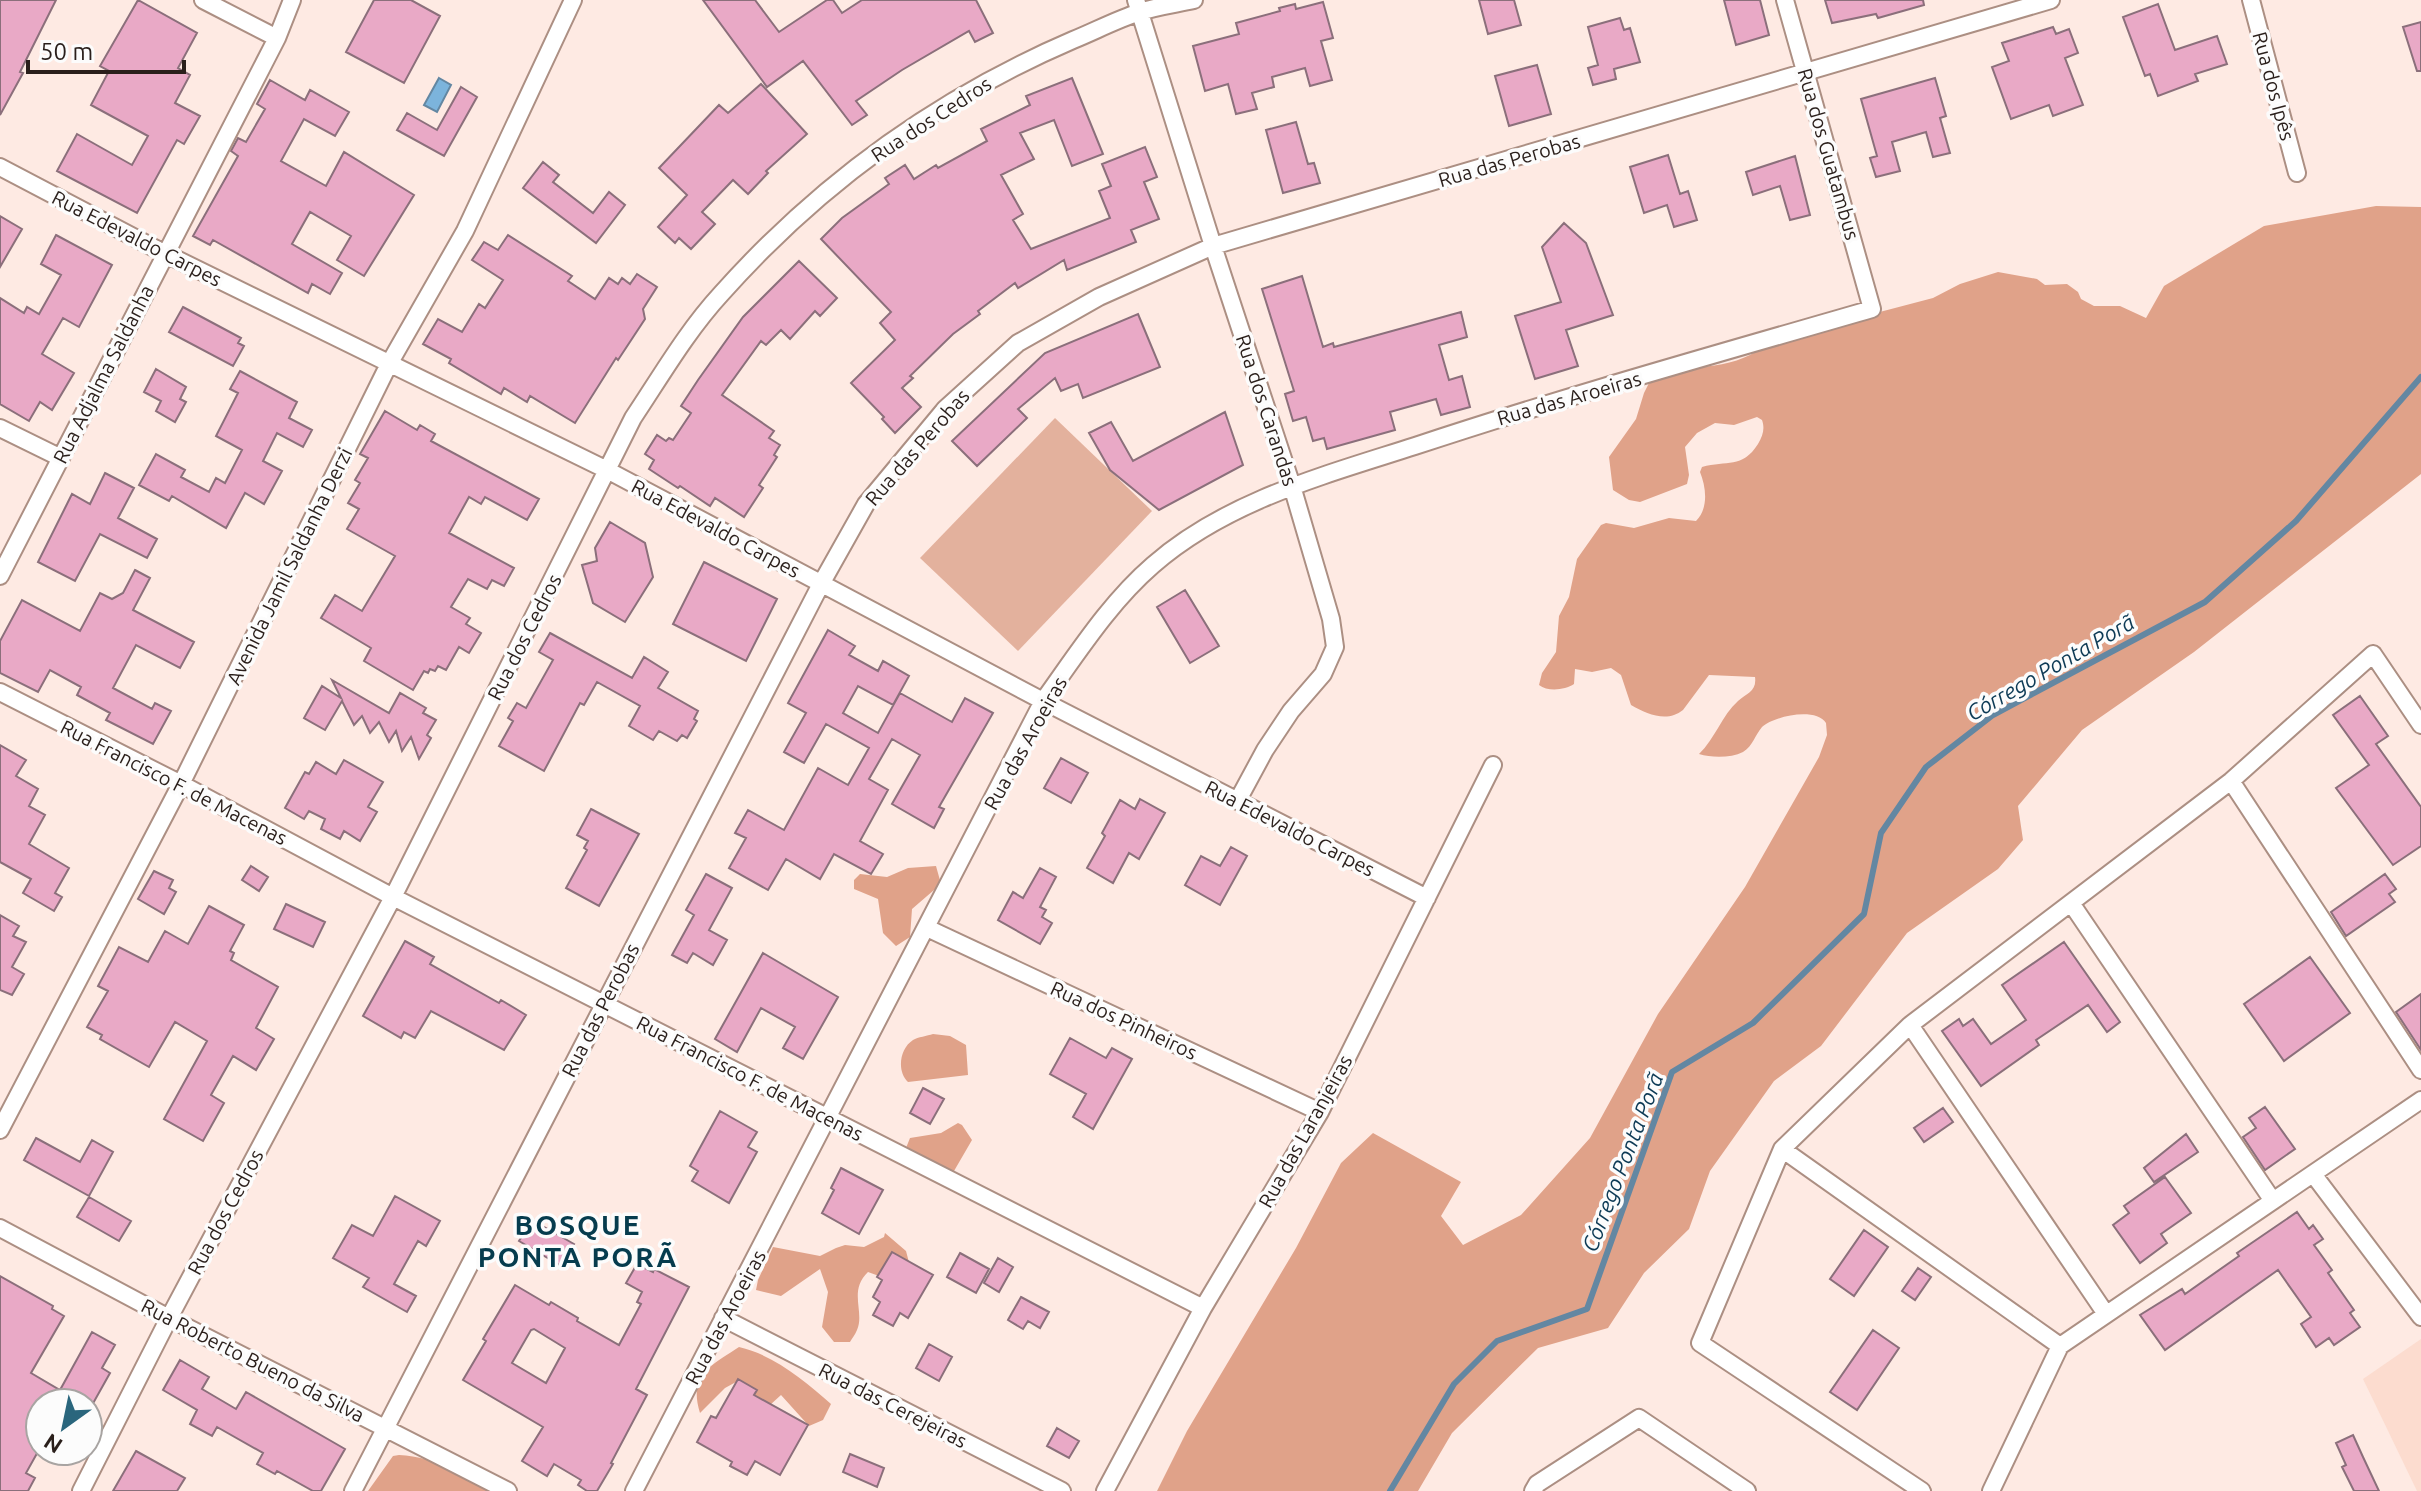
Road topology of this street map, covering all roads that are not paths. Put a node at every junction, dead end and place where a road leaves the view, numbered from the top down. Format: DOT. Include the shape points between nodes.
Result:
graph roads {
  1 [pos="203,0"];
  2 [pos="292,0"];
  3 [pos="573,0"];
  4 [pos="1194,0"];
  5 [pos="1785,0"];
  6 [pos="2051,0"];
  7 [pos="2251,0"];
  8 [pos="1138,6"];
  9 [pos="277,38"];
  10 [pos="1806,73"];
  11 [pos="0,167"];
  12 [pos="2297,173"];
  13 [pos="1213,246"];
  14 [pos="164,253"];
  15 [pos="1872,309"];
  16 [pos="389,364"];
  17 [pos="0,428"];
  18 [pos="61,458"];
  19 [pos="607,470"];
  20 [pos="1292,486"];
  21 [pos="0,576"];
  22 [pos="821,584"];
  23 [pos="0,692"];
  24 [pos="1043,701"];
  25 [pos="2421,725"];
  26 [pos="1493,765"];
  27 [pos="2231,781"];
  28 [pos="181,784"];
  29 [pos="1238,800"];
  30 [pos="393,897"];
  31 [pos="1427,898"];
  32 [pos="2071,903"];
  33 [pos="927,928"];
  34 [pos="604,1003"];
  35 [pos="1910,1025"];
  36 [pos="2421,1070"];
  37 [pos="2421,1100"];
  38 [pos="1320,1112"];
  39 [pos="829,1118"];
  40 [pos="0,1130"];
  41 [pos="1782,1149"];
  42 [pos="2313,1174"];
  43 [pos="2273,1201"];
  44 [pos="0,1228"];
  45 [pos="1203,1308"];
  46 [pos="2106,1314"];
  47 [pos="2421,1317"];
  48 [pos="169,1318"];
  49 [pos="723,1318"];
  50 [pos="2060,1346"];
  51 [pos="384,1428"];
  52 [pos="81,1491"];
  53 [pos="353,1491"];
  54 [pos="508,1491"];
  55 [pos="634,1491"];
  56 [pos="1062,1491"];
  57 [pos="1105,1491"];
  58 [pos="1533,1491"];
  59 [pos="1747,1491"];
  60 [pos="1922,1491"];
  61 [pos="1991,1491"];
  1 -- 9 [label="street"];
  2 -- 9 [label="street, Rua Adjalma Saldanha"];
  3 -- 16 [label="street, Avenida Jamil Saldanha Derzi" via="465,231"];
  4 -- 8 [label="street, Rua dos Cedros"];
  5 -- 10 [label="street, Rua dos Guatambus"];
  6 -- 10 [label="street, Rua das Perobas"];
  7 -- 12 [label="street, Rua dos Ipês"];
  8 -- 13 [label="street, Rua dos Carandas"];
  8 -- 19 [label="street, Rua dos Cedros" via="977,87 903,132 814,200 711,306 633,418"];
  9 -- 14 [label="street, Rua Adjalma Saldanha"];
  10 -- 13 [label="street, Rua das Perobas"];
  10 -- 15 [label="street, Rua dos Guatambus"];
  11 -- 14 [label="street, Rua Edevaldo Carpes"];
  13 -- 20 [label="street, Rua dos Carandas"];
  13 -- 22 [label="street, Rua das Perobas" via="1099,297 1018,343 945,409 866,504"];
  14 -- 16 [label="street, Rua Edevaldo Carpes"];
  14 -- 18 [label="street, Rua Adjalma Saldanha"];
  15 -- 20 [label="street, Rua das Aroeiras" via="1496,419"];
  16 -- 19 [label="street, Rua Edevaldo Carpes"];
  16 -- 28 [label="street, Avenida Jamil Saldanha Derzi"];
  17 -- 18 [label="street"];
  18 -- 21 [label="street, Rua Adjalma Saldanha"];
  19 -- 22 [label="street, Rua Edevaldo Carpes"];
  19 -- 30 [label="street, Rua dos Cedros"];
  20 -- 24 [label="street, Rua das Aroeiras" via="1201,530 1153,564 1115,602"];
  20 -- 29 [label="street, Rua dos Carandas" via="1335,647 1323,674 1291,711"];
  22 -- 24 [label="street, Rua Edevaldo Carpes"];
  22 -- 34 [label="street, Rua das Perobas"];
  23 -- 28 [label="street, Rua Francisco F. de Macenas"];
  24 -- 29 [label="street, Rua Edevaldo Carpes"];
  24 -- 33 [label="street, Rua das Aroeiras"];
  25 -- 27 [label="street" via="2373,654"];
  26 -- 31 [label="street, Rua das Laranjeiras"];
  27 -- 32 [label="street"];
  27 -- 36 [label="street"];
  28 -- 30 [label="street, Rua Francisco F. de Macenas"];
  28 -- 40 [label="street, Avenida Jamil Saldanha Derzi"];
  29 -- 31 [label="street, Rua Edevaldo Carpes"];
  30 -- 34 [label="street, Rua Francisco F. de Macenas"];
  30 -- 48 [label="street, Rua dos Cedros"];
  31 -- 38 [label="street, Rua das Laranjeiras"];
  32 -- 35 [label="street"];
  32 -- 43 [label="street"];
  33 -- 38 [label="street, Rua dos Pinheiros"];
  33 -- 39 [label="street, Rua das Aroeiras"];
  34 -- 39 [label="street, Rua Francisco F. de Macenas"];
  34 -- 51 [label="street, Rua das Perobas"];
  35 -- 41 [label="street"];
  35 -- 46 [label="street"];
  37 -- 42 [label="street"];
  38 -- 45 [label="street, Rua das Laranjeiras"];
  39 -- 45 [label="street, Rua Francisco F. de Macenas"];
  39 -- 49 [label="street, Rua das Aroeiras"];
  41 -- 50 [label="street"];
  41 -- 60 [label="street" via="1700,1343"];
  42 -- 43 [label="street"];
  42 -- 47 [label="street"];
  43 -- 46 [label="street"];
  44 -- 48 [label="street, Rua Roberto Bueno da Silva"];
  45 -- 57 [label="street, Rua das Laranjeiras"];
  46 -- 50 [label="street"];
  48 -- 51 [label="street, Rua Roberto Bueno da Silva"];
  48 -- 52 [label="street, Rua dos Cedros"];
  49 -- 55 [label="street, Rua das Aroeiras"];
  49 -- 56 [label="street, Rua das Cerejeiras"];
  50 -- 61 [label="street"];
  51 -- 53 [label="street, Rua das Perobas"];
  51 -- 54 [label="street, Rua Roberto Bueno da Silva"];
  58 -- 59 [label="street" via="1639,1418"];
}
